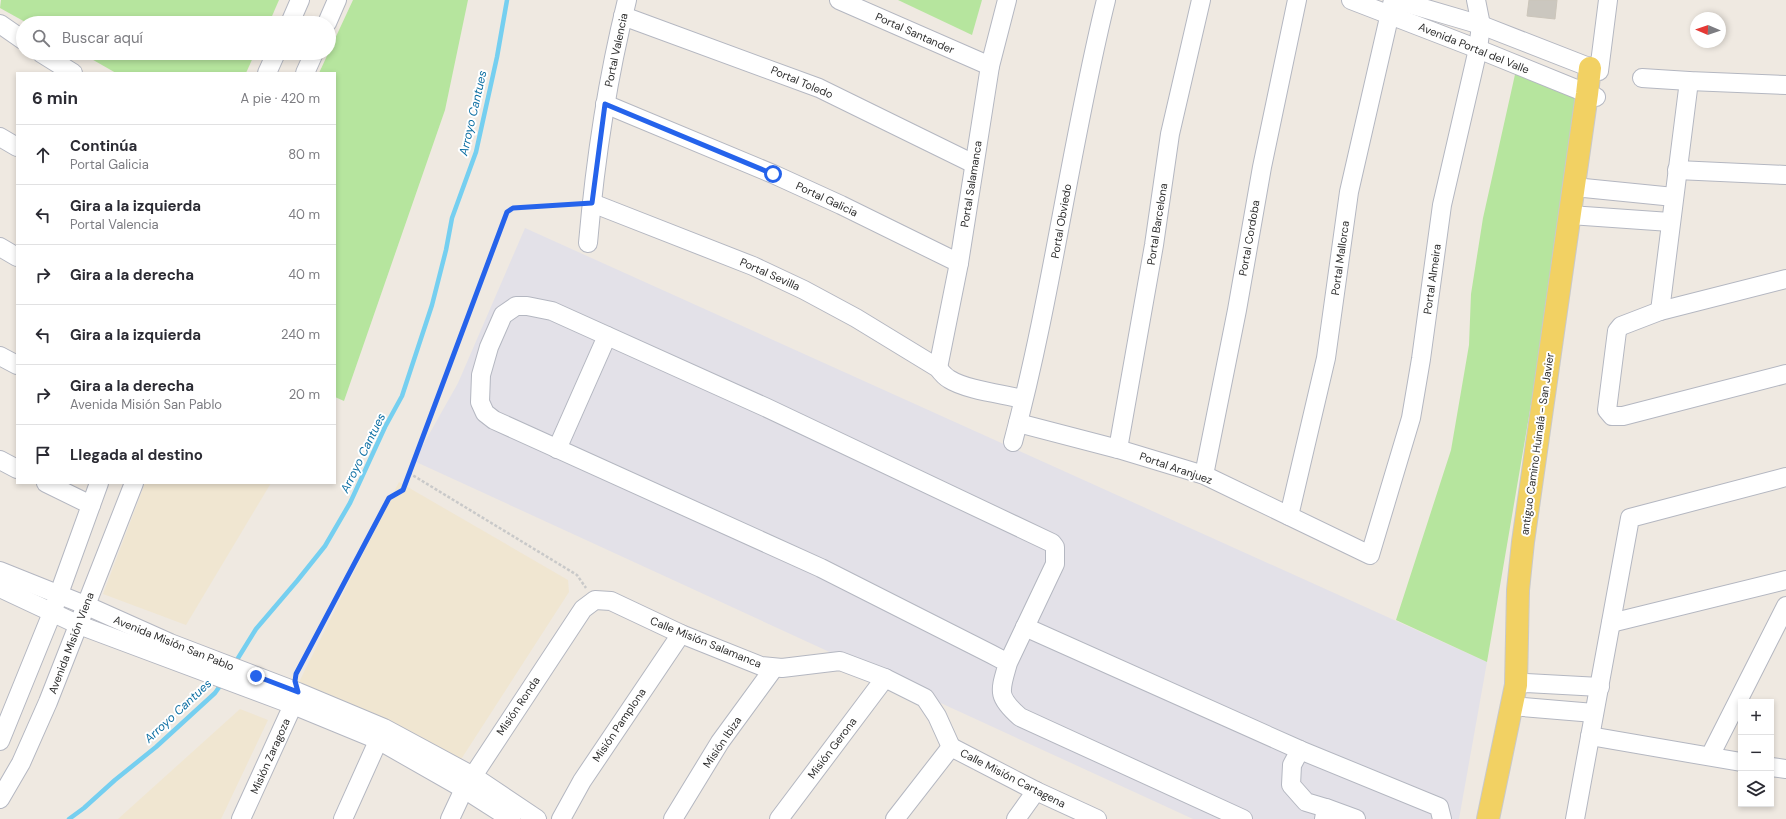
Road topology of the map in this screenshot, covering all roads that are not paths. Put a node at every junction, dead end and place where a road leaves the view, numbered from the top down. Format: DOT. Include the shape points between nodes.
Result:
graph roads {
  1 [pos="300,0"];
  2 [pos="337,0"];
  3 [pos="839,0"];
  4 [pos="1007,0"];
  5 [pos="1106,0"];
  6 [pos="1201,0"];
  7 [pos="1297,0"];
  8 [pos="1351,0"];
  9 [pos="1476,0"];
  10 [pos="1608,0"];
  11 [pos="1393,5"];
  12 [pos="625,8"];
  13 [pos="293,16"];
  14 [pos="330,16"];
  15 [pos="0,24"];
  16 [pos="1481,25"];
  17 [pos="16,35"];
  18 [pos="1478,49"];
  19 [pos="53,60"];
  20 [pos="273,60"];
  21 [pos="311,60"];
  22 [pos="990,66"];
  23 [pos="1594,70"];
  24 [pos="71,72"];
  25 [pos="267,72"];
  26 [pos="305,72"];
  27 [pos="1642,78"];
  28 [pos="1688,81"];
  29 [pos="1786,85"];
  30 [pos="1591,96"];
  31 [pos="605,104"];
  32 [pos="0,136"];
  33 [pos="16,146"];
  34 [pos="974,164"];
  35 [pos="1678,170"];
  36 [pos="1786,175"];
  37 [pos="1578,188"];
  38 [pos="1674,197"];
  39 [pos="592,203"];
  40 [pos="1574,216"];
  41 [pos="1670,222"];
  42 [pos="588,243"];
  43 [pos="0,247"];
  44 [pos="16,256"];
  45 [pos="958,263"];
  46 [pos="1786,279"];
  47 [pos="1660,311"];
  48 [pos="607,336"];
  49 [pos="0,356"];
  50 [pos="16,365"];
  51 [pos="938,368"];
  52 [pos="1786,374"];
  53 [pos="1023,399"];
  54 [pos="1018,423"];
  55 [pos="1013,442"];
  56 [pos="557,449"];
  57 [pos="1118,449"];
  58 [pos="0,460"];
  59 [pos="16,468"];
  60 [pos="1204,476"];
  61 [pos="1786,477"];
  62 [pos="48,484"];
  63 [pos="99,484"];
  64 [pos="134,484"];
  65 [pos="91,505"];
  66 [pos="1289,516"];
  67 [pos="1370,555"];
  68 [pos="0,571"];
  69 [pos="1786,580"];
  70 [pos="0,588"];
  71 [pos="59,594"];
  72 [pos="595,600"];
  73 [pos="85,605"];
  74 [pos="1786,606"];
  75 [pos="52,613"];
  76 [pos="1611,623"];
  77 [pos="79,625"];
  78 [pos="1025,627"];
  79 [pos="681,634"];
  80 [pos="167,650"];
  81 [pos="1008,663"];
  82 [pos="774,668"];
  83 [pos="885,678"];
  84 [pos="1521,684"];
  85 [pos="1550,684"];
  86 [pos="1600,687"];
  87 [pos="296,699"];
  88 [pos="1517,707"];
  89 [pos="1547,709"];
  90 [pos="1594,712"];
  91 [pos="381,734"];
  92 [pos="1590,736"];
  93 [pos="0,741"];
  94 [pos="951,747"];
  95 [pos="1300,750"];
  96 [pos="1710,756"];
  97 [pos="1738,761"];
  98 [pos="1774,767"];
  99 [pos="1786,769"];
  100 [pos="468,782"];
  101 [pos="1036,791"];
  102 [pos="0,798"];
  103 [pos="1325,814"];
  104 [pos="241,819"];
  105 [pos="343,819"];
  106 [pos="450,819"];
  107 [pos="511,819"];
  108 [pos="537,819"];
  109 [pos="561,819"];
  110 [pos="674,819"];
  111 [pos="779,819"];
  112 [pos="895,819"];
  113 [pos="1016,819"];
  114 [pos="1097,819"];
  115 [pos="1243,819"];
  116 [pos="1356,819"];
  117 [pos="1442,819"];
  118 [pos="1488,819"];
  119 [pos="1503,819"];
  120 [pos="1576,819"];
  1 -- 13 [label="street"];
  2 -- 14 [label="street"];
  3 -- 22 [label="street, Portal Santander"];
  4 -- 22 [label="street, Portal Salamanca"];
  5 -- 53 [label="street, Portal Obviedo" via="1085,91 1051,275"];
  6 -- 57 [label="street, Portal Barcelona" via="1170,134 1154,245"];
  7 -- 60 [label="street, Portal Cordoba" via="1262,167"];
  8 -- 11 [label="street, Avenida Portal del Valle"];
  9 -- 16 [label="street, Portal Almeira"];
  10 -- 23 [label="street"];
  11 -- 16 [label="street, Avenida Portal del Valle"];
  11 -- 18 [label="street, Avenida Portal del Valle"];
  11 -- 66 [label="street, Portal Mallorca" via="1349,192 1326,358"];
  12 -- 31 [label="street, Portal Valencia"];
  12 -- 34 [label="street, Portal Toledo" via="819,88"];
  15 -- 17 [label="street"];
  16 -- 18 [label="street, Portal Almeira"];
  16 -- 23 [label="street, Avenida Portal del Valle"];
  18 -- 30 [label="street, Avenida Portal del Valle"];
  18 -- 67 [label="street, Portal Almeira" via="1442,205 1411,418"];
  19 -- 24 [label="street"];
  20 -- 25 [label="street"];
  21 -- 26 [label="street"];
  22 -- 34 [label="street, Portal Salamanca"];
  23 -- 30 [label="main road"];
  27 -- 28 [label="street"];
  28 -- 29 [label="street"];
  28 -- 35 [label="street"];
  30 -- 37 [label="main road"];
  31 -- 39 [label="street, Portal Valencia"];
  31 -- 45 [label="street, Portal Galicia" via="773,174"];
  32 -- 33 [label="street"];
  34 -- 45 [label="street, Portal Salamanca"];
  35 -- 36 [label="street"];
  35 -- 38 [label="street"];
  37 -- 38 [label="street"];
  37 -- 40 [label="main road"];
  38 -- 41 [label="street"];
  39 -- 42 [label="street, Portal Valencia"];
  39 -- 51 [label="street, Portal Sevilla" via="785,281 856,318"];
  40 -- 41 [label="street"];
  40 -- 84 [label="main road" via="1529,573 1529,657"];
  41 -- 47 [label="street"];
  43 -- 44 [label="street"];
  45 -- 51 [label="street, Portal Salamanca"];
  46 -- 47 [label="street"];
  47 -- 52 [label="street" via="1621,326 1617,331 1607,410 1612,416 1623,416"];
  48 -- 56 [label="street"];
  48 -- 56 [label="street" via="552,311 516,306 503,315 489,347 481,375 480,402 494,420"];
  48 -- 78 [label="street" via="1052,542 1055,547 1055,564"];
  49 -- 50 [label="street"];
  51 -- 53 [label="street, Portal Sevilla" via="947,378 964,386"];
  53 -- 54 [label="street, Portal Obviedo"];
  54 -- 55 [label="street, Portal Obviedo"];
  54 -- 57 [label="street, Portal Aranjuez"];
  56 -- 81 [label="street" via="821,568"];
  57 -- 60 [label="street, Portal Aranjuez"];
  58 -- 59 [label="street"];
  60 -- 66 [label="street, Portal Aranjuez"];
  61 -- 76 [label="street" via="1630,518"];
  62 -- 65 [label="street"];
  63 -- 65 [label="street"];
  64 -- 73 [label="street, Avenida Misión Viena"];
  65 -- 71 [label="street"];
  66 -- 67 [label="street, Portal Aranjuez"];
  68 -- 71 [label="street, Avenida Misión San Pablo"];
  69 -- 76 [label="street"];
  70 -- 75 [label="street, Avenida Misión San Pablo"];
  71 -- 73 [label="street, Avenida Misión San Pablo"];
  71 -- 75 [label="street"];
  72 -- 79 [label="street, Calle Misión Salamanca" via="611,601"];
  72 -- 100 [label="street, Misión Ronda" via="583,609"];
  73 -- 77 [label="street, Avenida Misión Viena"];
  73 -- 80 [label="street, Avenida Misión San Pablo"];
  74 -- 96 [label="street"];
  75 -- 77 [label="street, Avenida Misión San Pablo"];
  75 -- 93 [label="street"];
  76 -- 86 [label="street"];
  77 -- 80 [label="street, Avenida Misión San Pablo"];
  77 -- 102 [label="street, Avenida Misión Viena" via="21,763"];
  78 -- 81 [label="street"];
  78 -- 95 [label="street"];
  79 -- 82 [label="street, Calle Misión Salamanca" via="761,666"];
  79 -- 109 [label="street, Misión Pamplona" via="595,761"];
  80 -- 87 [label="street, Avenida Misión San Pablo"];
  81 -- 115 [label="street" via="1001,688 1002,698 1020,717"];
  82 -- 83 [label="street, Calle Misión Salamanca" via="840,661"];
  82 -- 110 [label="street, Misión Ibiza" via="720,742"];
  83 -- 94 [label="street, Calle Misión Salamanca" via="924,698 937,716"];
  83 -- 111 [label="street, Misión Gerona"];
  84 -- 85 [label="street"];
  84 -- 88 [label="main road"];
  85 -- 86 [label="street"];
  85 -- 89 [label="street"];
  86 -- 90 [label="street"];
  87 -- 91 [label="street, Avenida Misión San Pablo"];
  87 -- 104 [label="street, Misión Zaragoza"];
  88 -- 89 [label="street"];
  88 -- 118 [label="main road"];
  88 -- 119 [label="main road"];
  89 -- 90 [label="street"];
  90 -- 92 [label="street"];
  91 -- 100 [label="street, Avenida Misión San Pablo"];
  91 -- 105 [label="street"];
  92 -- 96 [label="street"];
  92 -- 120 [label="street"];
  94 -- 101 [label="street, Calle Misión Cartagena"];
  94 -- 112 [label="street"];
  95 -- 103 [label="street" via="1292,765 1291,785 1306,802"];
  95 -- 117 [label="street" via="1439,807"];
  96 -- 97 [label="street"];
  98 -- 99 [label="street"];
  100 -- 106 [label="street, Misión Ronda"];
  100 -- 107 [label="street, Avenida Misión San Pablo"];
  100 -- 108 [label="street, Avenida Misión San Pablo"];
  101 -- 113 [label="street"];
  101 -- 114 [label="street, Calle Misión Cartagena"];
  103 -- 116 [label="street"];
}
